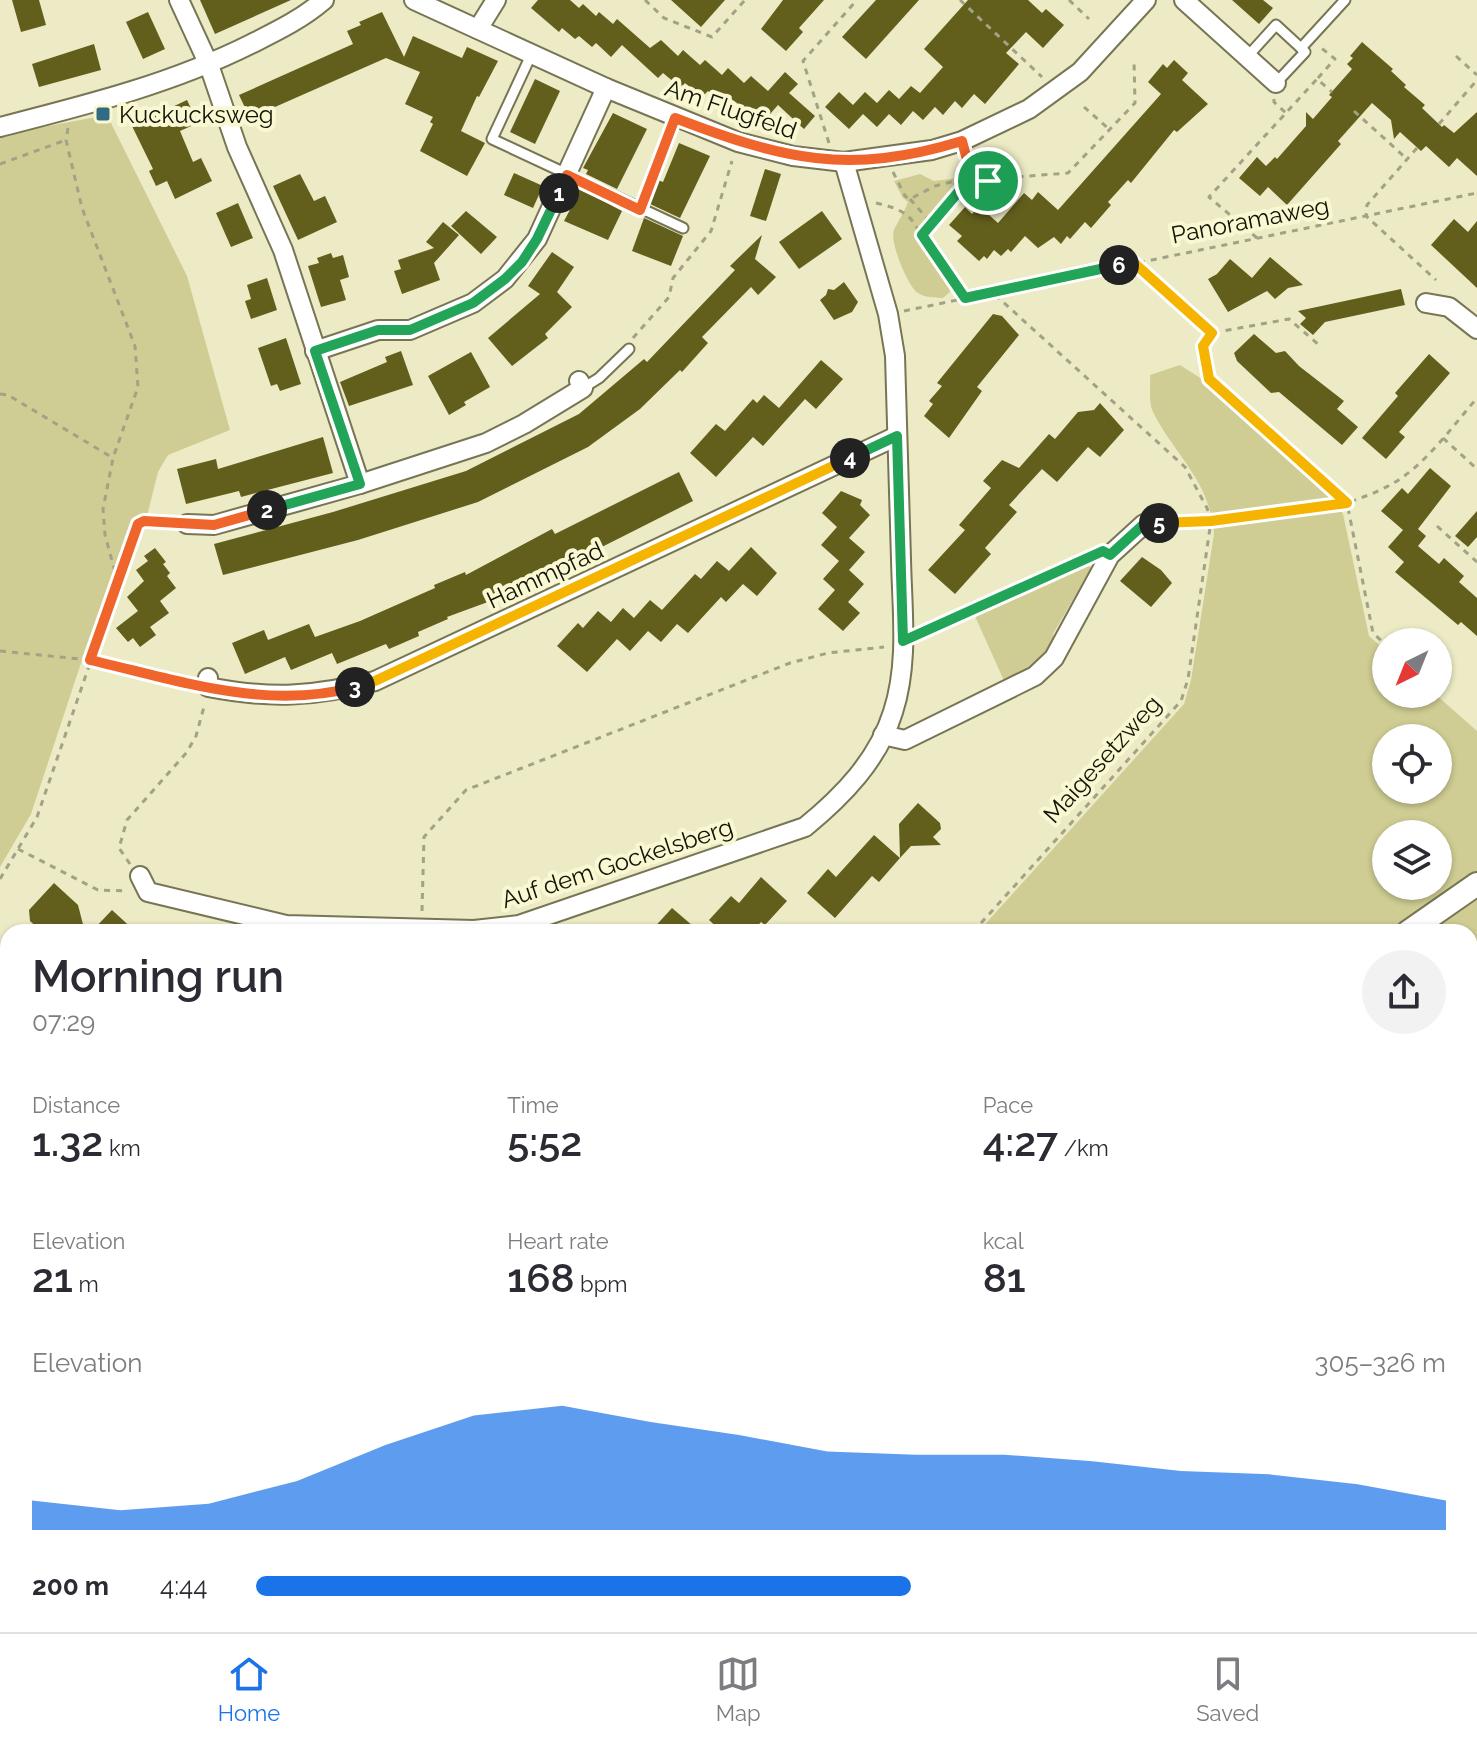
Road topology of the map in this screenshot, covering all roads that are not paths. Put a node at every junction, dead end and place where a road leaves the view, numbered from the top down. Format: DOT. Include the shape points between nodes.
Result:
graph roads {
  1 [pos="179,0"];
  2 [pos="324,0"];
  3 [pos="414,0"];
  4 [pos="496,0"];
  5 [pos="1146,0"];
  6 [pos="1184,0"];
  7 [pos="1345,0"];
  8 [pos="478,29"];
  9 [pos="1303,50"];
  10 [pos="532,53"];
  11 [pos="1247,57"];
  12 [pos="209,65"];
  13 [pos="1276,83"];
  14 [pos="606,88"];
  15 [pos="0,127"];
  16 [pos="839,161"];
  17 [pos="567,175"];
  18 [pos="683,228"];
  19 [pos="1426,303"];
  20 [pos="1477,329"];
  21 [pos="629,349"];
  22 [pos="315,351"];
  23 [pos="581,385"];
  24 [pos="897,436"];
  25 [pos="360,484"];
  26 [pos="187,524"];
  27 [pos="1144,524"];
  28 [pos="208,682"];
  29 [pos="883,735"];
  30 [pos="144,884"];
  31 [pos="1477,884"];
  32 [pos="283,924"];
  33 [pos="522,924"];
  34 [pos="1420,924"];
  1 -- 12 [label="street"];
  2 -- 12 [label="street" via="303,18"];
  3 -- 8 [label="street, Am Flugfeld"];
  4 -- 8 [label="street"];
  5 -- 16 [label="street, Am Flugfeld" via="1096,56 1029,109 932,150"];
  6 -- 11 [label="street"];
  7 -- 9 [label="lane"];
  8 -- 10 [label="street, Am Flugfeld"];
  9 -- 11 [label="lane" via="1276,25"];
  9 -- 13 [label="lane"];
  10 -- 14 [label="street, Am Flugfeld"];
  10 -- 17 [label="lane" via="492,139"];
  11 -- 13 [label="street"];
  12 -- 15 [label="street" via="132,93"];
  12 -- 22 [label="street" via="237,147 283,250"];
  14 -- 16 [label="street, Am Flugfeld" via="738,142"];
  14 -- 17 [label="street"];
  16 -- 24 [label="street, Auf dem Gockelsberg" via="888,314"];
  17 -- 18 [label="lane"];
  17 -- 22 [label="street" via="522,262 473,303 410,330 378,330"];
  19 -- 20 [label="street" via="1449,307"];
  21 -- 23 [label="lane" via="599,378"];
  22 -- 25 [label="street"];
  23 -- 25 [label="street" via="486,443"];
  24 -- 28 [label="street, Hammpfad" via="375,681 294,697 253,696"];
  24 -- 29 [label="street, Auf dem Gockelsberg" via="903,641 894,711"];
  25 -- 26 [label="street" via="214,525"];
  27 -- 29 [label="street" via="1110,555 1054,658 1035,676 905,740"];
  29 -- 33 [label="street, Auf dem Gockelsberg" via="862,772 805,827"];
  30 -- 32 [label="street, Auf dem Gockelsberg"];
  31 -- 34 [label="street"];
}
